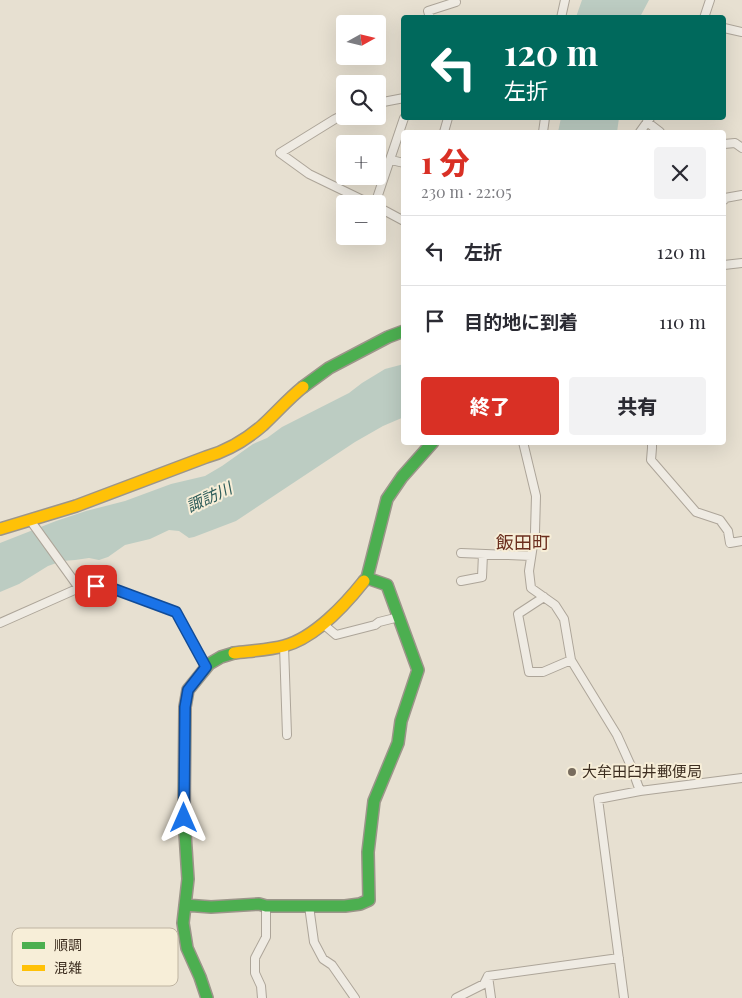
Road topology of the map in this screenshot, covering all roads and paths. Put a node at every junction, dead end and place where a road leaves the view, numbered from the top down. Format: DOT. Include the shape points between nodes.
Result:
graph roads {
  1 [pos="455,0"];
  2 [pos="565,0"];
  3 [pos="710,0"];
  4 [pos="429,15"];
  5 [pos="561,15"];
  6 [pos="705,15"];
  7 [pos="726,28"];
  8 [pos="742,32"];
  9 [pos="401,99"];
  10 [pos="386,101"];
  11 [pos="336,118"];
  12 [pos="403,120"];
  13 [pos="648,120"];
  14 [pos="658,130"];
  15 [pos="726,144"];
  16 [pos="742,148"];
  17 [pos="391,160"];
  18 [pos="401,162"];
  19 [pos="742,194"];
  20 [pos="353,195"];
  21 [pos="379,195"];
  22 [pos="726,198"];
  23 [pos="386,211"];
  24 [pos="401,219"];
  25 [pos="742,263"];
  26 [pos="726,265"];
  27 [pos="401,332"];
  28 [pos="430,445"];
  29 [pos="524,445"];
  30 [pos="652,445"];
  31 [pos="30,520"];
  32 [pos="0,529"];
  33 [pos="742,541"];
  34 [pos="461,553"];
  35 [pos="482,554"];
  36 [pos="531,556"];
  37 [pos="367,578"];
  38 [pos="461,581"];
  39 [pos="77,585"];
  40 [pos="544,597"];
  41 [pos="399,617"];
  42 [pos="0,623"];
  43 [pos="324,624"];
  44 [pos="284,646"];
  45 [pos="571,660"];
  46 [pos="206,667"];
  47 [pos="287,735"];
  48 [pos="742,778"];
  49 [pos="640,791"];
  50 [pos="186,905"];
  51 [pos="266,906"];
  52 [pos="309,906"];
  53 [pos="619,958"];
  54 [pos="488,976"];
  55 [pos="207,998"];
  56 [pos="262,998"];
  57 [pos="355,998"];
  58 [pos="456,998"];
  59 [pos="491,998"];
  60 [pos="624,998"];
  1 -- 4 [label="street" via="428,11"];
  2 -- 5 [label="street"];
  3 -- 6 [label="street"];
  7 -- 8 [label="street"];
  9 -- 10 [label="street"];
  11 -- 20 [label="street" via="280,154 309,174"];
  12 -- 17 [label="street"];
  13 -- 14 [label="street"];
  15 -- 16 [label="street" via="735,143"];
  17 -- 18 [label="street"];
  17 -- 21 [label="street"];
  19 -- 22 [label="street"];
  23 -- 24 [label="street"];
  25 -- 26 [label="street"];
  27 -- 31 [label="street" via="329,368 292,396 263,425 220,453"];
  28 -- 37 [label="street" via="386,500"];
  29 -- 36 [label="street" via="536,496"];
  30 -- 33 [label="street" via="651,460 696,512 720,520 728,532 730,543"];
  31 -- 32 [label="street"];
  31 -- 39 [label="street"];
  34 -- 35 [label="street"];
  35 -- 36 [label="street"];
  35 -- 38 [label="street" via="482,578"];
  36 -- 40 [label="street" via="530,588"];
  37 -- 41 [label="street" via="387,585"];
  37 -- 43 [label="street"];
  39 -- 42 [label="street"];
  39 -- 46 [label="street" via="114,589 176,612"];
  40 -- 45 [label="street" via="564,619"];
  40 -- 45 [label="street" via="518,614 529,672 543,672"];
  41 -- 43 [label="street" via="336,635"];
  41 -- 52 [label="street" via="418,670 400,721 398,743 374,800 368,852 369,900 345,906"];
  43 -- 44 [label="street" via="306,637"];
  44 -- 46 [label="street" via="234,653"];
  44 -- 47 [label="street"];
  45 -- 49 [label="street" via="617,735"];
  46 -- 50 [label="street" via="188,690 185,707"];
  48 -- 49 [label="street"];
  49 -- 53 [label="street" via="598,798"];
  50 -- 51 [label="street"];
  50 -- 55 [label="street" via="183,923 187,948"];
  51 -- 52 [label="street"];
  51 -- 56 [label="street" via="266,937 255,958 255,973 262,986"];
  52 -- 57 [label="street" via="314,942 323,959 332,965"];
  53 -- 54 [label="street"];
  53 -- 60 [label="street"];
  54 -- 58 [label="street" via="484,984"];
  54 -- 59 [label="street"];
}
